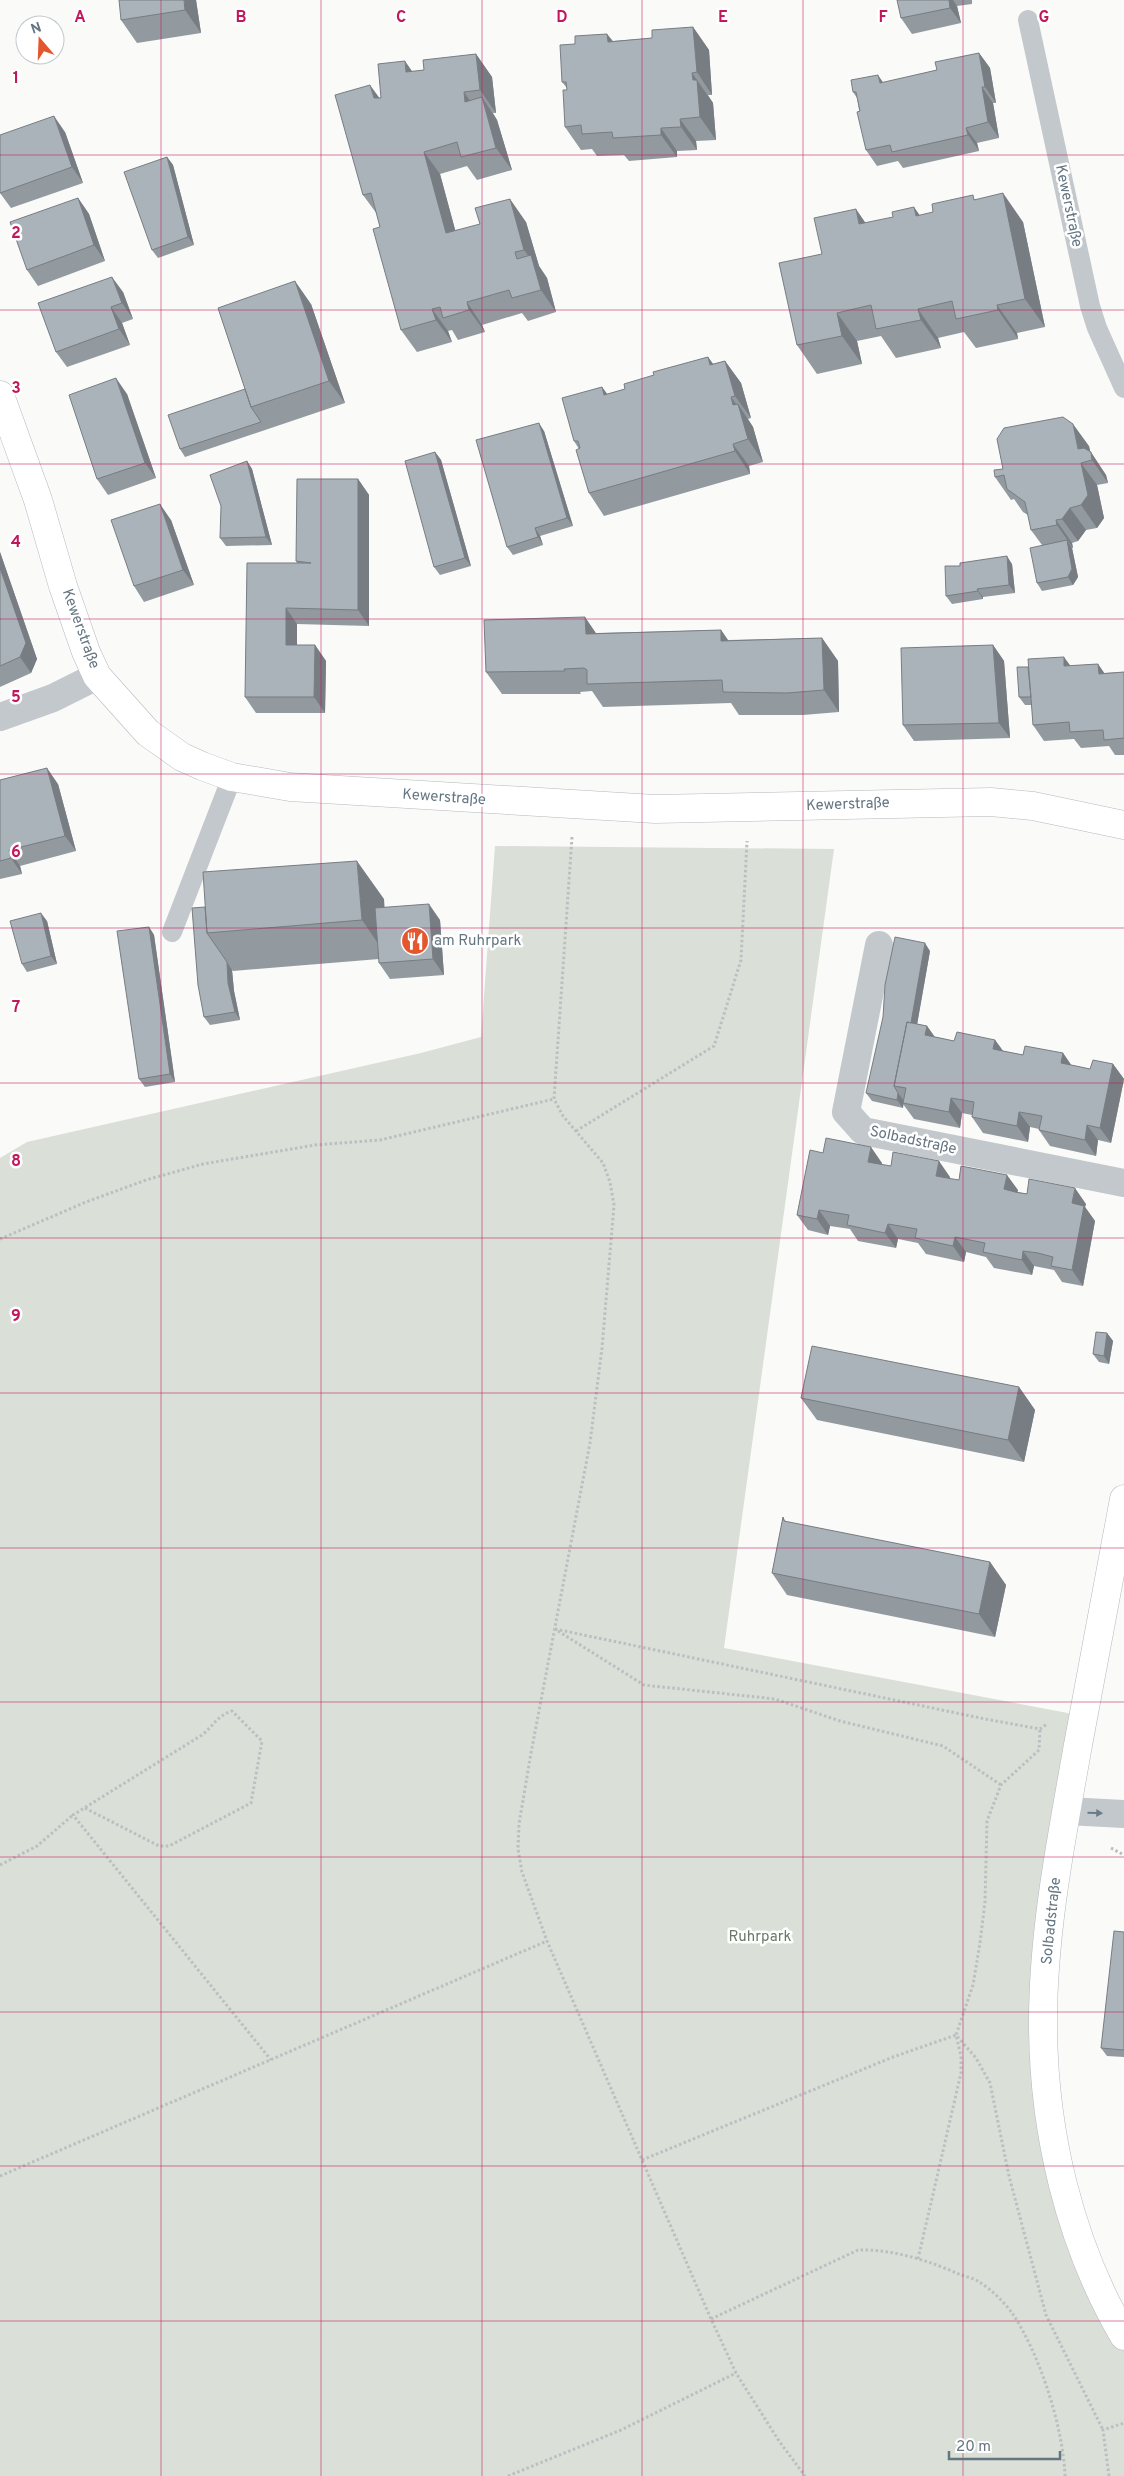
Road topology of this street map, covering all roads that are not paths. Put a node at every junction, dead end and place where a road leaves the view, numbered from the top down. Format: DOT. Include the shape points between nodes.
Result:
graph roads {
  1 [pos="1028,20"];
  2 [pos="1124,388"];
  3 [pos="0,395"];
  4 [pos="97,676"];
  5 [pos="0,717"];
  6 [pos="232,777"];
  7 [pos="1124,825"];
  8 [pos="172,932"];
  9 [pos="879,945"];
  10 [pos="1124,1183"];
  11 [pos="1124,1499"];
  12 [pos="1067,1812"];
  13 [pos="1124,1814"];
  14 [pos="1124,2336"];
  1 -- 2 [label="lane, Kewerstraße" via="1090,306"];
  3 -- 4 [label="street, Kewerstraße" via="38,500 63,586"];
  4 -- 5 [label="street" via="53,698"];
  4 -- 6 [label="street, Kewerstraße" via="134,720 163,744 182,757"];
  6 -- 7 [label="street, Kewerstraße" via="323,790 655,809 991,802 1033,806"];
  6 -- 8 [label="lane"];
  9 -- 10 [label="street, Solbadstraße" via="846,1112 863,1131"];
  11 -- 12 [label="street, Solbadstraße"];
  12 -- 13 [label="street, one-way"];
  12 -- 14 [label="street, Solbadstraße" via="1054,1886 1043,2020 1049,2108 1073,2221 1087,2259"];
}
